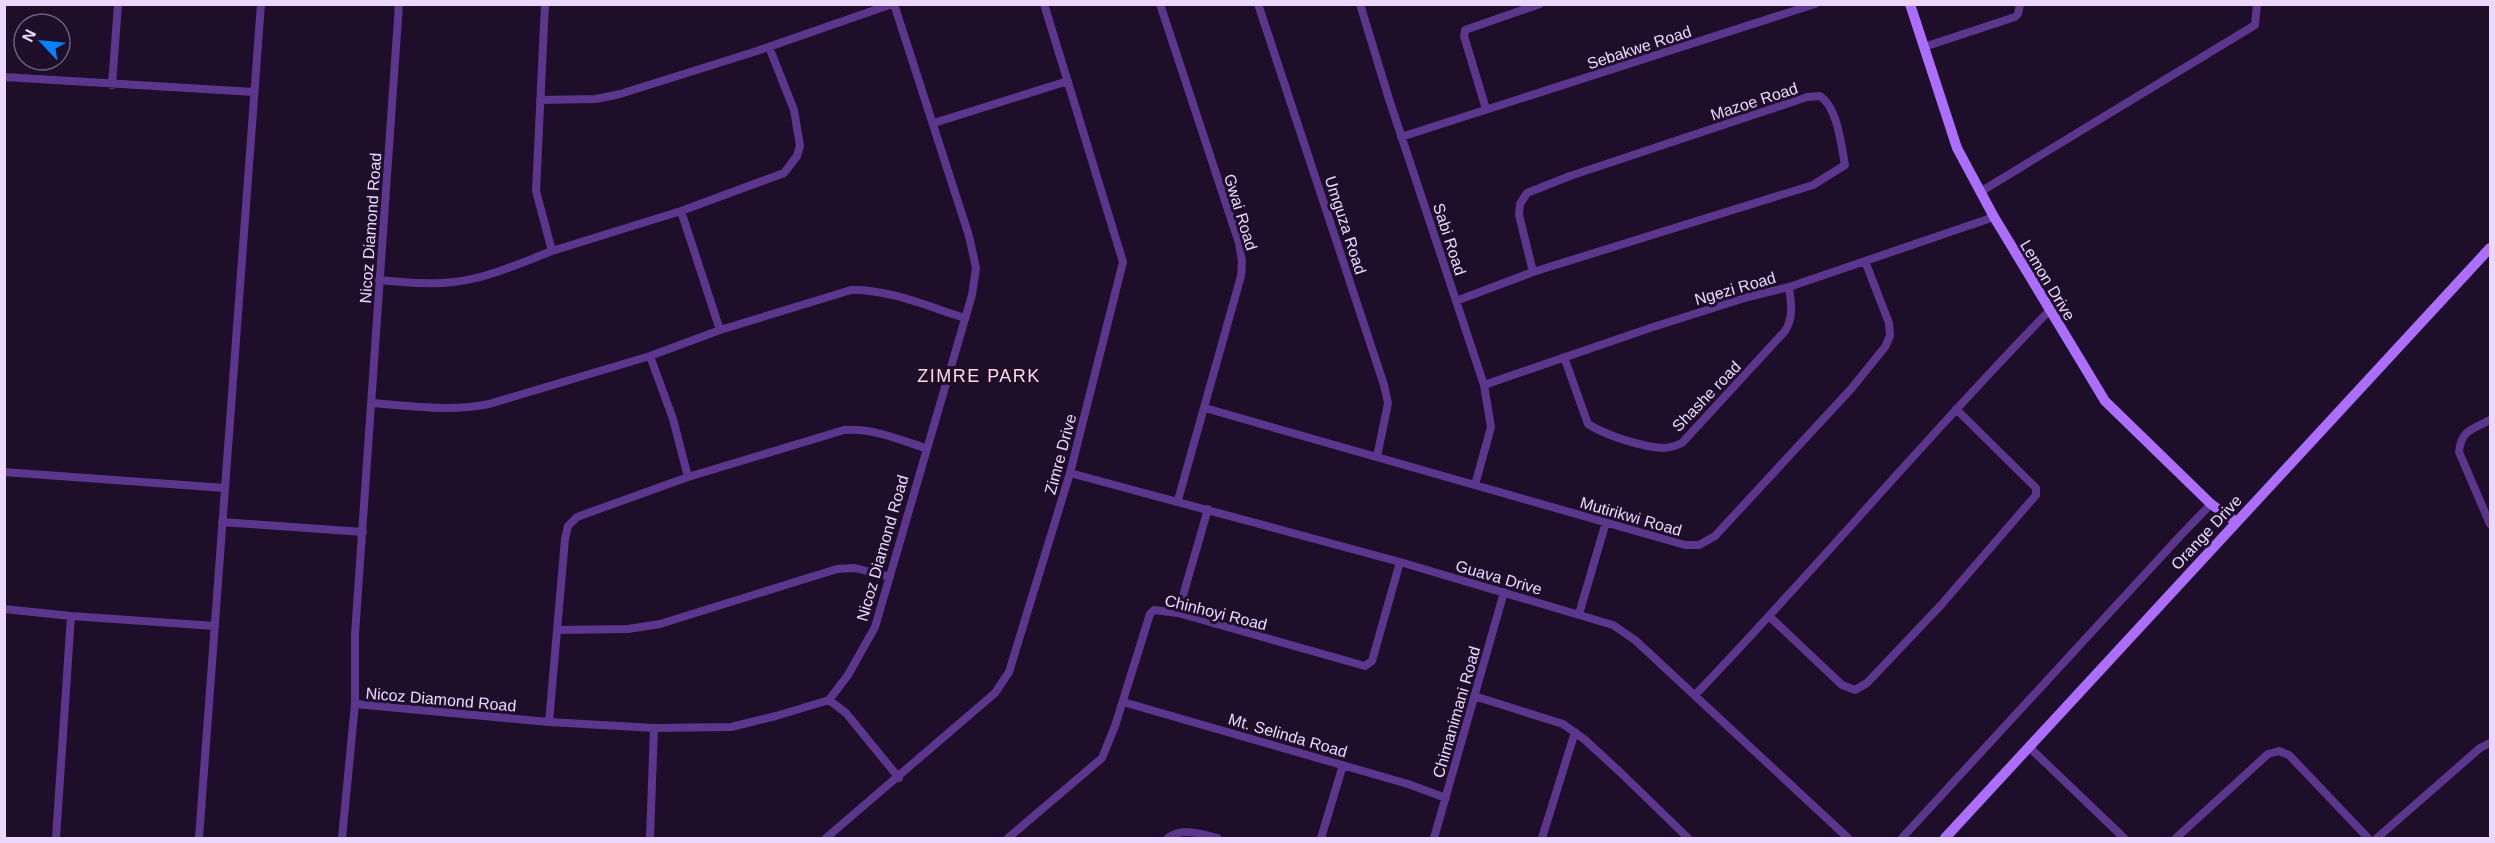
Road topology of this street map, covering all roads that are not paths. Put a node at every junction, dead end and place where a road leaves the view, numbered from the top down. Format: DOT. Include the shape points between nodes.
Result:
graph roads {
  1 [pos="118,4"];
  2 [pos="261,4"];
  3 [pos="399,4"];
  4 [pos="545,4"];
  5 [pos="893,4"];
  6 [pos="1044,4"];
  7 [pos="1160,4"];
  8 [pos="1258,4"];
  9 [pos="1360,4"];
  10 [pos="1540,4"];
  11 [pos="1815,4"];
  12 [pos="1910,4"];
  13 [pos="2020,4"];
  14 [pos="2257,4"];
  15 [pos="1800,7"];
  16 [pos="769,47"];
  17 [pos="1924,47"];
  18 [pos="4,77"];
  19 [pos="1068,81"];
  20 [pos="112,85"];
  21 [pos="254,92"];
  22 [pos="540,100"];
  23 [pos="1486,109"];
  24 [pos="934,123"];
  25 [pos="1401,137"];
  26 [pos="1980,192"];
  27 [pos="681,211"];
  28 [pos="1994,217"];
  29 [pos="2490,248"];
  30 [pos="552,252"];
  31 [pos="1865,261"];
  32 [pos="1533,272"];
  33 [pos="379,280"];
  34 [pos="1789,287"];
  35 [pos="1456,301"];
  36 [pos="2049,311"];
  37 [pos="965,318"];
  38 [pos="720,330"];
  39 [pos="650,356"];
  40 [pos="1564,357"];
  41 [pos="1484,385"];
  42 [pos="372,403"];
  43 [pos="1205,408"];
  44 [pos="1956,409"];
  45 [pos="2490,420"];
  46 [pos="925,448"];
  47 [pos="1377,457"];
  48 [pos="4,472"];
  49 [pos="1070,473"];
  50 [pos="688,477"];
  51 [pos="1476,485"];
  52 [pos="225,488"];
  53 [pos="1178,500"];
  54 [pos="2211,504"];
  55 [pos="1208,509"];
  56 [pos="222,522"];
  57 [pos="1606,522"];
  58 [pos="2236,522"];
  59 [pos="2490,524"];
  60 [pos="363,532"];
  61 [pos="1400,562"];
  62 [pos="890,577"];
  63 [pos="1504,592"];
  64 [pos="4,609"];
  65 [pos="1178,613"];
  66 [pos="1579,614"];
  67 [pos="70,616"];
  68 [pos="1770,617"];
  69 [pos="215,626"];
  70 [pos="558,630"];
  71 [pos="1695,695"];
  72 [pos="1474,696"];
  73 [pos="829,700"];
  74 [pos="1123,702"];
  75 [pos="355,704"];
  76 [pos="549,722"];
  77 [pos="654,728"];
  78 [pos="1575,732"];
  79 [pos="2490,743"];
  80 [pos="2029,747"];
  81 [pos="1343,765"];
  82 [pos="899,778"];
  83 [pos="1446,798"];
  84 [pos="56,838"];
  85 [pos="199,838"];
  86 [pos="342,838"];
  87 [pos="650,838"];
  88 [pos="826,838"];
  89 [pos="1008,838"];
  90 [pos="1168,838"];
  91 [pos="1217,838"];
  92 [pos="1321,838"];
  93 [pos="1434,838"];
  94 [pos="1542,838"];
  95 [pos="1688,838"];
  96 [pos="1848,838"];
  97 [pos="1902,838"];
  98 [pos="1945,838"];
  99 [pos="2124,838"];
  100 [pos="2176,838"];
  101 [pos="2368,838"];
  102 [pos="2377,838"];
  1 -- 20 [label="street"];
  2 -- 21 [label="street"];
  3 -- 33 [label="street, Nicoz Diamond Road"];
  4 -- 22 [label="street"];
  5 -- 16 [label="street"];
  5 -- 24 [label="street, Nicoz Diamond Road"];
  6 -- 19 [label="street, Zimre Drive"];
  7 -- 43 [label="street, Gwai Road" via="1242,262"];
  8 -- 47 [label="street, Umguza Road" via="1384,385 1388,403"];
  9 -- 25 [label="street, Sabi Road"];
  10 -- 23 [label="street" via="1467,28 1464,33"];
  11 -- 15 [label="street, Sebakwe Road"];
  12 -- 17 [label="street, Lemon Drive"];
  13 -- 17 [label="street" via="2015,17"];
  14 -- 26 [label="street" via="2255,25"];
  15 -- 23 [label="street, Sebakwe Road"];
  16 -- 22 [label="street" via="604,98"];
  16 -- 27 [label="street" via="794,110 800,146 797,156 784,173"];
  17 -- 26 [label="street, Lemon Drive" via="1957,148"];
  18 -- 20 [label="street"];
  19 -- 24 [label="street"];
  19 -- 49 [label="street, Zimre Drive" via="1123,262"];
  20 -- 21 [label="street"];
  21 -- 52 [label="street"];
  22 -- 30 [label="street" via="536,191"];
  23 -- 25 [label="street, Sebakwe Road"];
  24 -- 37 [label="street, Nicoz Diamond Road" via="976,268"];
  25 -- 35 [label="street, Sabi Road"];
  26 -- 28 [label="street, Lemon Drive"];
  27 -- 30 [label="street"];
  27 -- 38 [label="street"];
  28 -- 31 [label="street, Ngezi Road"];
  28 -- 36 [label="street, Lemon Drive"];
  29 -- 58 [label="street, Orange Drive"];
  30 -- 33 [label="street" via="454,282"];
  31 -- 34 [label="street, Ngezi Road"];
  31 -- 57 [label="street, Mutirikwi Road" via="1889,323 1886,347 1715,537 1689,546"];
  32 -- 32 [label="street, Mazoe Road" via="1827,178 1845,165 1828,103 1820,96 1807,97 1527,193 1519,215"];
  32 -- 35 [label="street, Mazoe Road"];
  33 -- 42 [label="street, Nicoz Diamond Road"];
  34 -- 40 [label="street, Ngezi Road"];
  34 -- 40 [label="street, Shashe road" via="1792,314 1785,331 1682,443 1671,448 1624,439 1588,424"];
  35 -- 41 [label="street, Sabi Road"];
  36 -- 44 [label="street"];
  36 -- 54 [label="street, Lemon Drive" via="2105,401"];
  37 -- 38 [label="street" via="900,298 851,290"];
  37 -- 46 [label="street, Nicoz Diamond Road"];
  38 -- 39 [label="street"];
  39 -- 42 [label="street" via="466,408"];
  39 -- 50 [label="street" via="673,419"];
  40 -- 41 [label="street, Ngezi Road"];
  41 -- 51 [label="street, Sabi Road" via="1491,427"];
  42 -- 60 [label="street, Nicoz Diamond Road"];
  43 -- 47 [label="street, Mutirikwi Road"];
  43 -- 53 [label="street, Gwai Road"];
  44 -- 68 [label="street"];
  44 -- 68 [label="street" via="2036,488 2036,495 1941,604 1867,683 1855,690 1842,686"];
  45 -- 59 [label="street" via="2466,432 2459,452"];
  46 -- 50 [label="street" via="876,431 844,430"];
  46 -- 62 [label="street, Nicoz Diamond Road"];
  47 -- 51 [label="street, Mutirikwi Road"];
  48 -- 52 [label="street"];
  49 -- 53 [label="street, Guava Drive"];
  49 -- 82 [label="street, Zimre Drive" via="1009,672 995,693"];
  50 -- 70 [label="street" via="577,517 568,526"];
  51 -- 57 [label="street, Mutirikwi Road"];
  52 -- 56 [label="street"];
  53 -- 55 [label="street, Guava Drive"];
  54 -- 58 [label="street, Lemon Drive"];
  54 -- 97 [label="street"];
  55 -- 61 [label="street, Guava Drive"];
  55 -- 65 [label="street"];
  56 -- 60 [label="street"];
  56 -- 69 [label="street"];
  57 -- 66 [label="street"];
  58 -- 80 [label="street, Orange Drive"];
  60 -- 75 [label="street, Nicoz Diamond Road" via="355,634"];
  61 -- 63 [label="street, Guava Drive"];
  61 -- 65 [label="street, Chinhoyi Road" via="1372,661 1365,666"];
  62 -- 70 [label="street" via="855,568 837,569 660,624 628,629"];
  62 -- 73 [label="street, Nicoz Diamond Road" via="875,627"];
  63 -- 66 [label="street, Guava Drive"];
  63 -- 72 [label="street, Chimanimani Road"];
  64 -- 67 [label="street"];
  65 -- 74 [label="street, Chinhoyi Road" via="1160,609 1149,614"];
  66 -- 71 [label="street, Guava Drive" via="1623,630"];
  67 -- 69 [label="street"];
  67 -- 84 [label="street"];
  68 -- 71 [label="street"];
  69 -- 85 [label="street"];
  70 -- 76 [label="street"];
  71 -- 96 [label="street, Guava Drive"];
  72 -- 78 [label="street" via="1543,716"];
  72 -- 83 [label="street, Chimanimani Road"];
  73 -- 77 [label="street, Nicoz Diamond Road" via="731,727"];
  73 -- 82 [label="street" via="846,713"];
  74 -- 81 [label="street, Mt. Selinda Road"];
  74 -- 89 [label="street, Chinhoyi Road" via="1102,758"];
  75 -- 76 [label="street, Nicoz Diamond Road"];
  75 -- 86 [label="street, Nicoz Diamond Road"];
  76 -- 77 [label="street, Nicoz Diamond Road"];
  77 -- 87 [label="street"];
  78 -- 94 [label="street"];
  78 -- 95 [label="street"];
  79 -- 102 [label="street"];
  80 -- 98 [label="street, Orange Drive"];
  80 -- 99 [label="street"];
  81 -- 83 [label="street, Mt. Selinda Road"];
  81 -- 92 [label="street"];
  82 -- 88 [label="street, Zimre Drive"];
  83 -- 93 [label="street, Chimanimani Road"];
  90 -- 91 [label="street" via="1192,832"];
  100 -- 101 [label="street" via="2268,754 2279,751 2289,755"];
}
